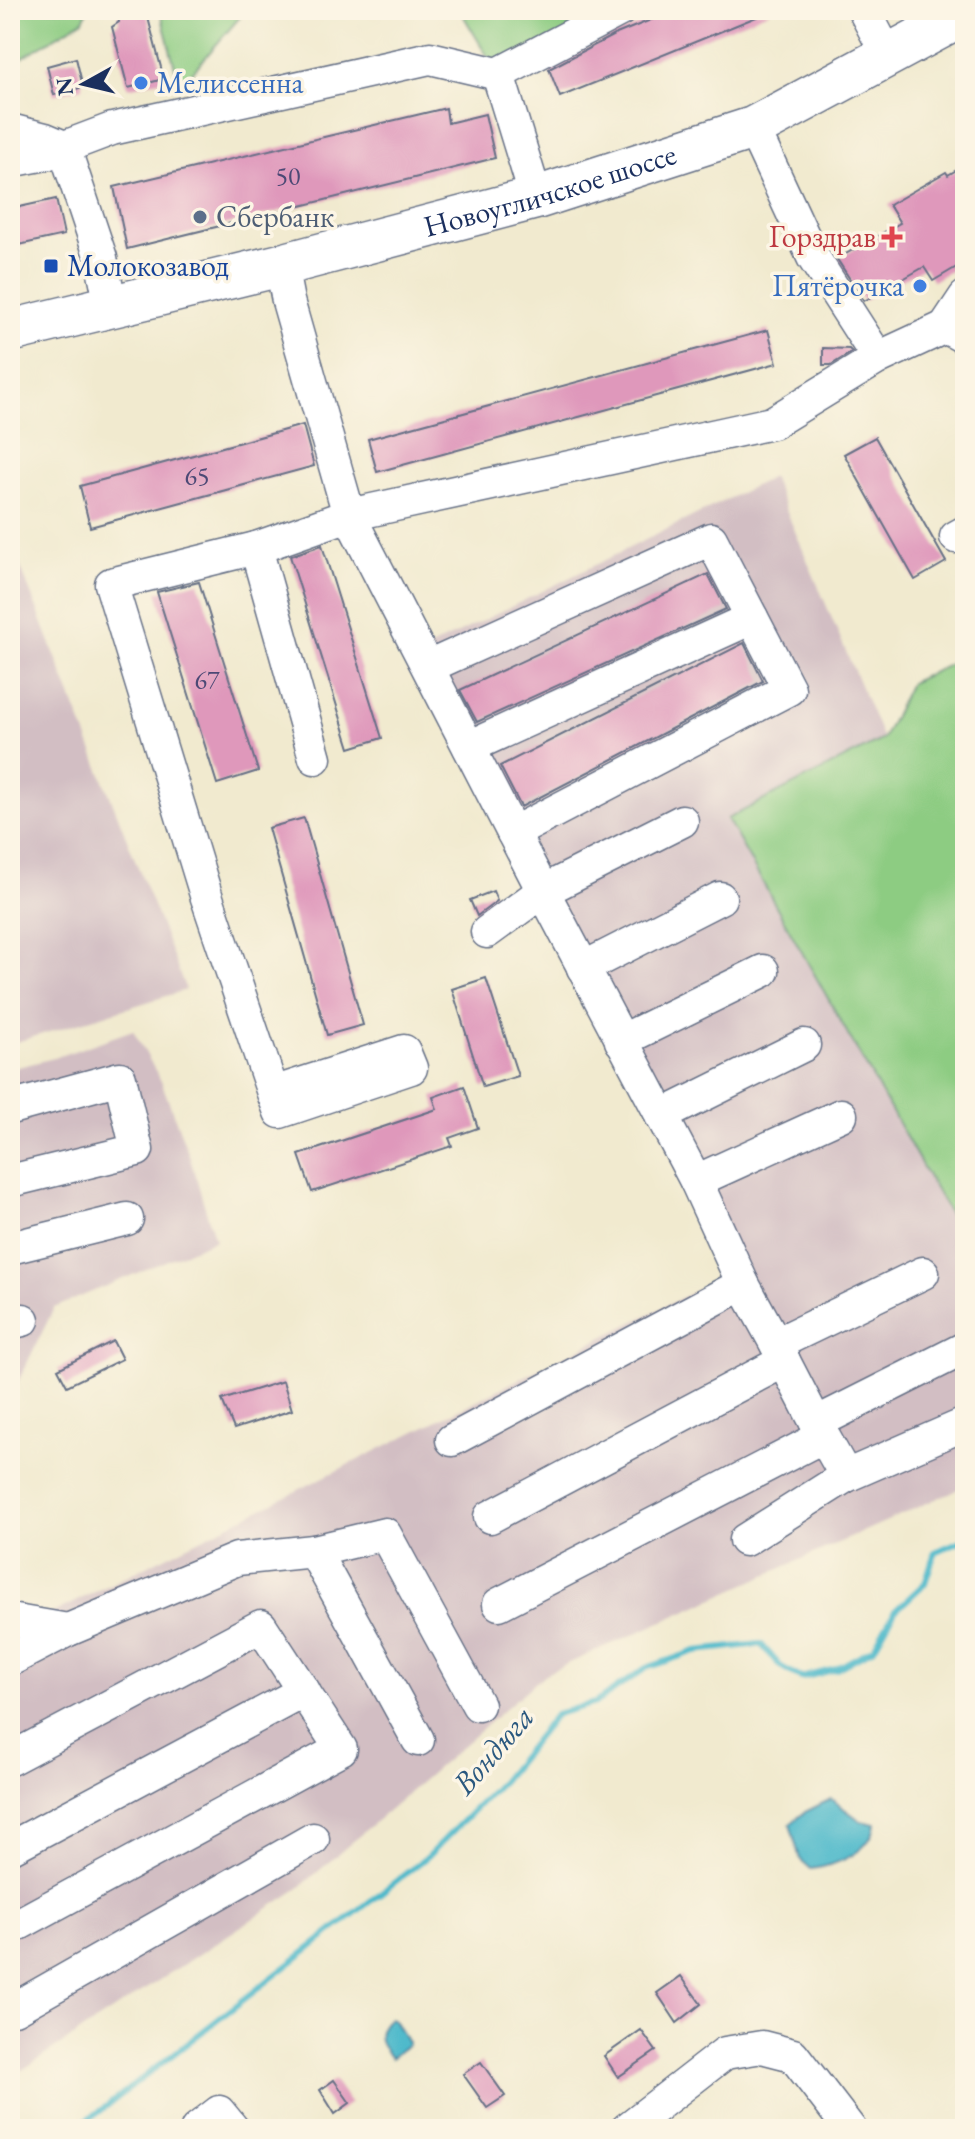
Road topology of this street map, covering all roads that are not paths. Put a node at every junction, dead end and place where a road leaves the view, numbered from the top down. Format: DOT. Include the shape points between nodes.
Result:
graph roads {
  1 [pos="620,10"];
  2 [pos="864,10"];
  3 [pos="956,15"];
  4 [pos="888,56"];
  5 [pos="498,74"];
  6 [pos="753,128"];
  7 [pos="10,130"];
  8 [pos="64,147"];
  9 [pos="10,161"];
  10 [pos="536,198"];
  11 [pos="281,265"];
  12 [pos="965,297"];
  13 [pos="111,306"];
  14 [pos="10,331"];
  15 [pos="955,332"];
  16 [pos="878,358"];
  17 [pos="349,515"];
  18 [pos="256,548"];
  19 [pos="752,618"];
  20 [pos="428,667"];
  21 [pos="469,747"];
  22 [pos="315,758"];
  23 [pos="682,821"];
  24 [pos="513,833"];
  25 [pos="543,891"];
  26 [pos="720,898"];
  27 [pos="487,932"];
  28 [pos="583,968"];
  29 [pos="763,971"];
  30 [pos="621,1041"];
  31 [pos="804,1045"];
  32 [pos="273,1093"];
  33 [pos="10,1108"];
  34 [pos="841,1115"];
  35 [pos="661,1116"];
  36 [pos="10,1181"];
  37 [pos="696,1181"];
  38 [pos="127,1219"];
  39 [pos="10,1248"];
  40 [pos="923,1273"];
  41 [pos="743,1284"];
  42 [pos="965,1348"];
  43 [pos="780,1352"];
  44 [pos="965,1424"];
  45 [pos="819,1430"];
  46 [pos="452,1440"];
  47 [pos="846,1476"];
  48 [pos="490,1517"];
  49 [pos="745,1540"];
  50 [pos="314,1551"];
  51 [pos="499,1604"];
  52 [pos="10,1620"];
  53 [pos="68,1630"];
  54 [pos="10,1660"];
  55 [pos="304,1691"];
  56 [pos="478,1705"];
  57 [pos="418,1740"];
  58 [pos="10,1759"];
  59 [pos="313,1839"];
  60 [pos="10,1848"];
  61 [pos="10,1929"];
  62 [pos="10,2002"];
  63 [pos="197,2129"];
  64 [pos="233,2129"];
  65 [pos="627,2129"];
  66 [pos="850,2129"];
  1 -- 5 [label="street"];
  2 -- 4 [label="street"];
  3 -- 4 [label="main road, Новоугличское шоссе"];
  4 -- 6 [label="main road, Новоугличское шоссе"];
  5 -- 8 [label="street" via="430,58 112,129"];
  5 -- 10 [label="street"];
  6 -- 10 [label="main road, Новоугличское шоссе"];
  6 -- 16 [label="street" via="813,257"];
  7 -- 8 [label="street"];
  8 -- 9 [label="street"];
  8 -- 13 [label="street" via="101,258"];
  10 -- 11 [label="main road, Новоугличское шоссе"];
  11 -- 13 [label="main road, Новоугличское шоссе"];
  11 -- 17 [label="street"];
  12 -- 15 [label="street"];
  13 -- 14 [label="main road, Новоугличское шоссе"];
  15 -- 16 [label="street"];
  16 -- 17 [label="street" via="772,423"];
  17 -- 18 [label="street"];
  17 -- 20 [label="street"];
  18 -- 22 [label="street"];
  18 -- 32 [label="street" via="111,584"];
  19 -- 20 [label="street" via="711,539"];
  19 -- 21 [label="street"];
  19 -- 24 [label="street" via="789,689"];
  20 -- 21 [label="street"];
  21 -- 24 [label="street"];
  23 -- 25 [label="street"];
  24 -- 25 [label="street"];
  25 -- 27 [label="street"];
  25 -- 28 [label="street"];
  26 -- 28 [label="street"];
  28 -- 30 [label="street"];
  29 -- 30 [label="street"];
  30 -- 35 [label="street"];
  31 -- 35 [label="street"];
  33 -- 36 [label="street" via="120,1078 137,1150"];
  34 -- 37 [label="street"];
  35 -- 37 [label="street"];
  37 -- 41 [label="street"];
  38 -- 39 [label="street"];
  40 -- 43 [label="street"];
  41 -- 43 [label="street"];
  41 -- 46 [label="street"];
  42 -- 45 [label="street"];
  43 -- 45 [label="street"];
  43 -- 48 [label="street"];
  44 -- 47 [label="street"];
  45 -- 47 [label="street"];
  45 -- 51 [label="street"];
  47 -- 49 [label="street"];
  50 -- 53 [label="street" via="237,1559"];
  50 -- 56 [label="street" via="385,1534"];
  50 -- 57 [label="street"];
  52 -- 53 [label="street"];
  53 -- 54 [label="street"];
  55 -- 58 [label="street" via="261,1626"];
  55 -- 60 [label="street"];
  55 -- 61 [label="street" via="341,1749"];
  59 -- 62 [label="street" via="14,2009"];
  63 -- 64 [label="street" via="219,2112"];
  65 -- 66 [label="street" via="725,2053 762,2047 793,2055"];
}
